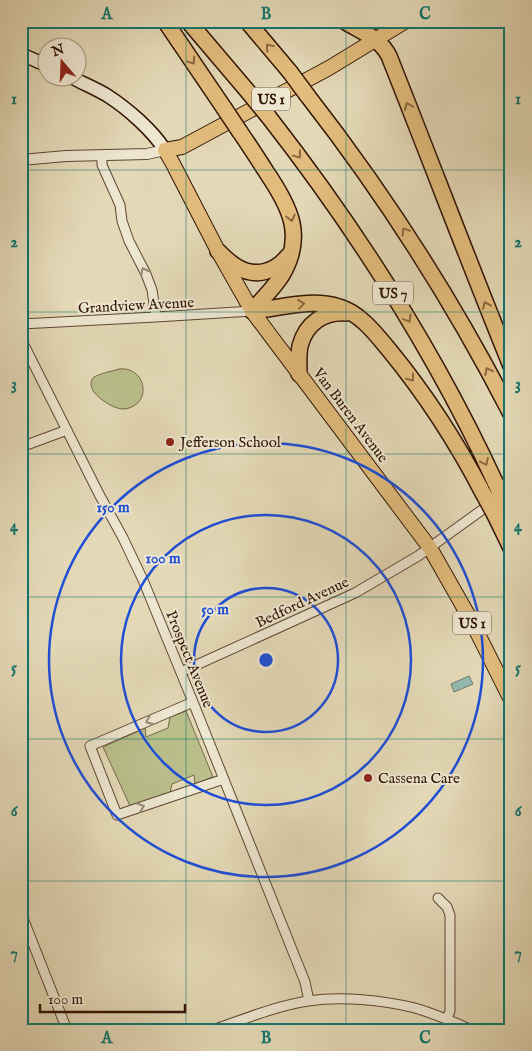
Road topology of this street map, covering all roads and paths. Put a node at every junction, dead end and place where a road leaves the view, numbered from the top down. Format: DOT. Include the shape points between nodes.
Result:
graph roads {
  1 [pos="165,21"];
  2 [pos="188,21"];
  3 [pos="247,21"];
  4 [pos="344,21"];
  5 [pos="406,21"];
  6 [pos="374,39"];
  7 [pos="21,54"];
  8 [pos="38,62"];
  9 [pos="88,86"];
  10 [pos="165,150"];
  11 [pos="102,155"];
  12 [pos="21,160"];
  13 [pos="291,250"];
  14 [pos="218,251"];
  15 [pos="252,311"];
  16 [pos="356,315"];
  17 [pos="156,317"];
  18 [pos="21,324"];
  19 [pos="21,339"];
  20 [pos="511,366"];
  21 [pos="299,374"];
  22 [pos="511,414"];
  23 [pos="67,430"];
  24 [pos="21,447"];
  25 [pos="511,489"];
  26 [pos="504,513"];
  27 [pos="430,548"];
  28 [pos="511,548"];
  29 [pos="181,672"];
  30 [pos="511,700"];
  31 [pos="194,702"];
  32 [pos="224,778"];
  33 [pos="438,898"];
  34 [pos="21,913"];
  35 [pos="309,1001"];
  36 [pos="447,1020"];
  37 [pos="66,1030"];
  38 [pos="213,1030"];
  39 [pos="472,1030"];
  1 -- 13 [label="highway, one-way, bridge" via="280,192 292,220"];
  2 -- 26 [label="highway, US 7, one-way, bridge" via="299,156 398,302 476,442 496,484"];
  22 -- 3 [label="highway, US 7, one-way, bridge" via="456,313 409,237 308,95"];
  4 -- 6 [label="highway"];
  5 -- 6 [label="main road, US 1"];
  6 -- 10 [label="main road, US 1" via="329,68 182,147"];
  20 -- 6 [label="highway, one-way" via="389,56"];
  7 -- 8 [label="main road"];
  9 -- 10 [label="main road" via="120,105"];
  10 -- 11 [label="street" via="147,154"];
  10 -- 14 [label="main road, Van Buren Avenue / US 1"];
  11 -- 12 [label="street"];
  17 -- 11 [label="street, one-way" via="152,290 129,241 120,205 102,165"];
  13 -- 14 [label="highway" via="279,266 261,272 242,269"];
  13 -- 15 [label="highway" via="281,276"];
  14 -- 15 [label="main road, Van Buren Avenue / US 1"];
  15 -- 16 [label="highway, one-way" via="319,303 338,306"];
  15 -- 17 [label="street, Grandview Avenue"];
  15 -- 21 [label="main road, Van Buren Avenue / US 1"];
  16 -- 21 [label="highway" via="330,314 311,325 300,346"];
  16 -- 26 [label="highway, one-way, bridge" via="386,346 420,390 483,493"];
  17 -- 18 [label="street, Grandview Avenue"];
  19 -- 23 [label="street, Prospect Avenue"];
  21 -- 27 [label="main road, Van Buren Avenue / US 1"];
  23 -- 24 [label="street"];
  23 -- 29 [label="street, Prospect Avenue" via="132,556"];
  25 -- 27 [label="street, Bedford Avenue"];
  26 -- 28 [label="highway"];
  27 -- 29 [label="street, Bedford Avenue" via="355,593"];
  27 -- 30 [label="main road, Van Buren Avenue / US 1"];
  29 -- 31 [label="street, Prospect Avenue"];
  31 -- 32 [label="street, Prospect Avenue"];
  31 -- 32 [label="street, one-way" via="90,746 117,815"];
  32 -- 35 [label="street, Prospect Avenue" via="305,982"];
  33 -- 36 [label="street" via="450,915 450,1011"];
  34 -- 37 [label="street"];
  35 -- 36 [label="street" via="384,1002"];
  35 -- 38 [label="street"];
  36 -- 39 [label="street"];
}
